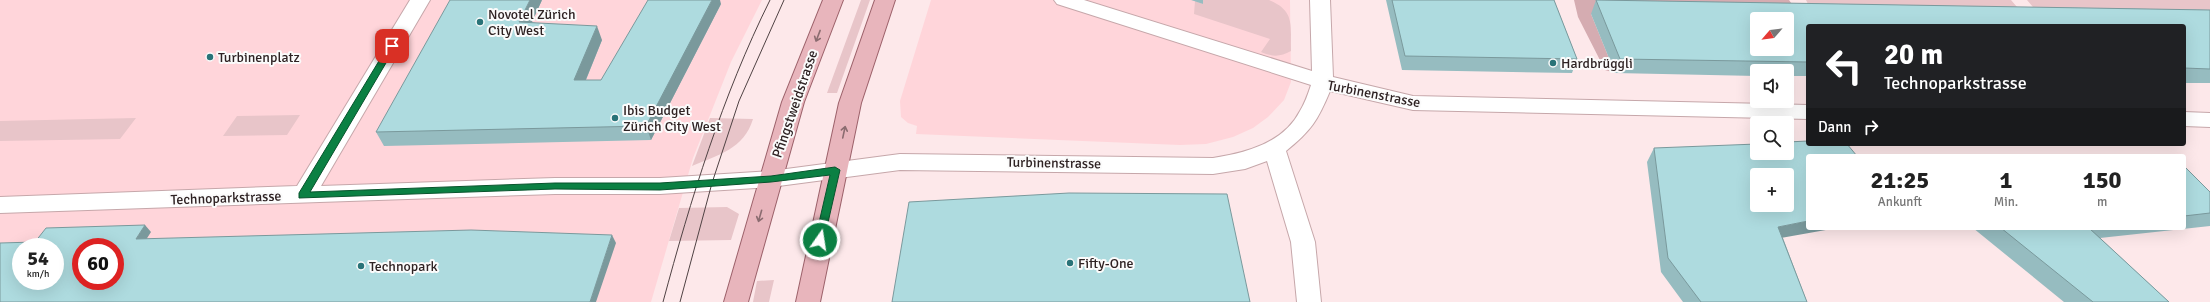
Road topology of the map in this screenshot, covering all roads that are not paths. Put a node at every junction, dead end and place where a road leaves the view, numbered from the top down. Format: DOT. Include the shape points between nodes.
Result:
graph roads {
  1 [pos="420,0"];
  2 [pos="833,0"];
  3 [pos="885,0"];
  4 [pos="1064,0"];
  5 [pos="1320,0"];
  6 [pos="1323,82"];
  7 [pos="1806,112"];
  8 [pos="2186,119"];
  9 [pos="2210,120"];
  10 [pos="1274,149"];
  11 [pos="835,170"];
  12 [pos="771,179"];
  13 [pos="303,196"];
  14 [pos="0,205"];
  15 [pos="736,302"];
  16 [pos="808,302"];
  17 [pos="1309,302"];
  1 -- 13 [label="street"];
  2 -- 12 [label="main road, Pfingstweidstrasse, one-way" via="793,102"];
  11 -- 3 [label="main road, one-way" via="850,103"];
  4 -- 6 [label="street"];
  5 -- 6 [label="street"];
  6 -- 7 [label="street, Turbinenstrasse" via="1413,103"];
  6 -- 10 [label="street, Turbinenstrasse" via="1309,116 1293,134"];
  8 -- 9 [label="street"];
  10 -- 11 [label="street, Turbinenstrasse" via="1245,161 1213,166 900,162"];
  10 -- 17 [label="street" via="1303,242"];
  11 -- 12 [label="street, Technoparkstrasse"];
  11 -- 16 [label="main road"];
  12 -- 13 [label="street, Technoparkstrasse" via="660,186 555,186"];
  12 -- 15 [label="main road, Pfingstweidstrasse, one-way"];
  13 -- 14 [label="street, Technoparkstrasse"];
}
